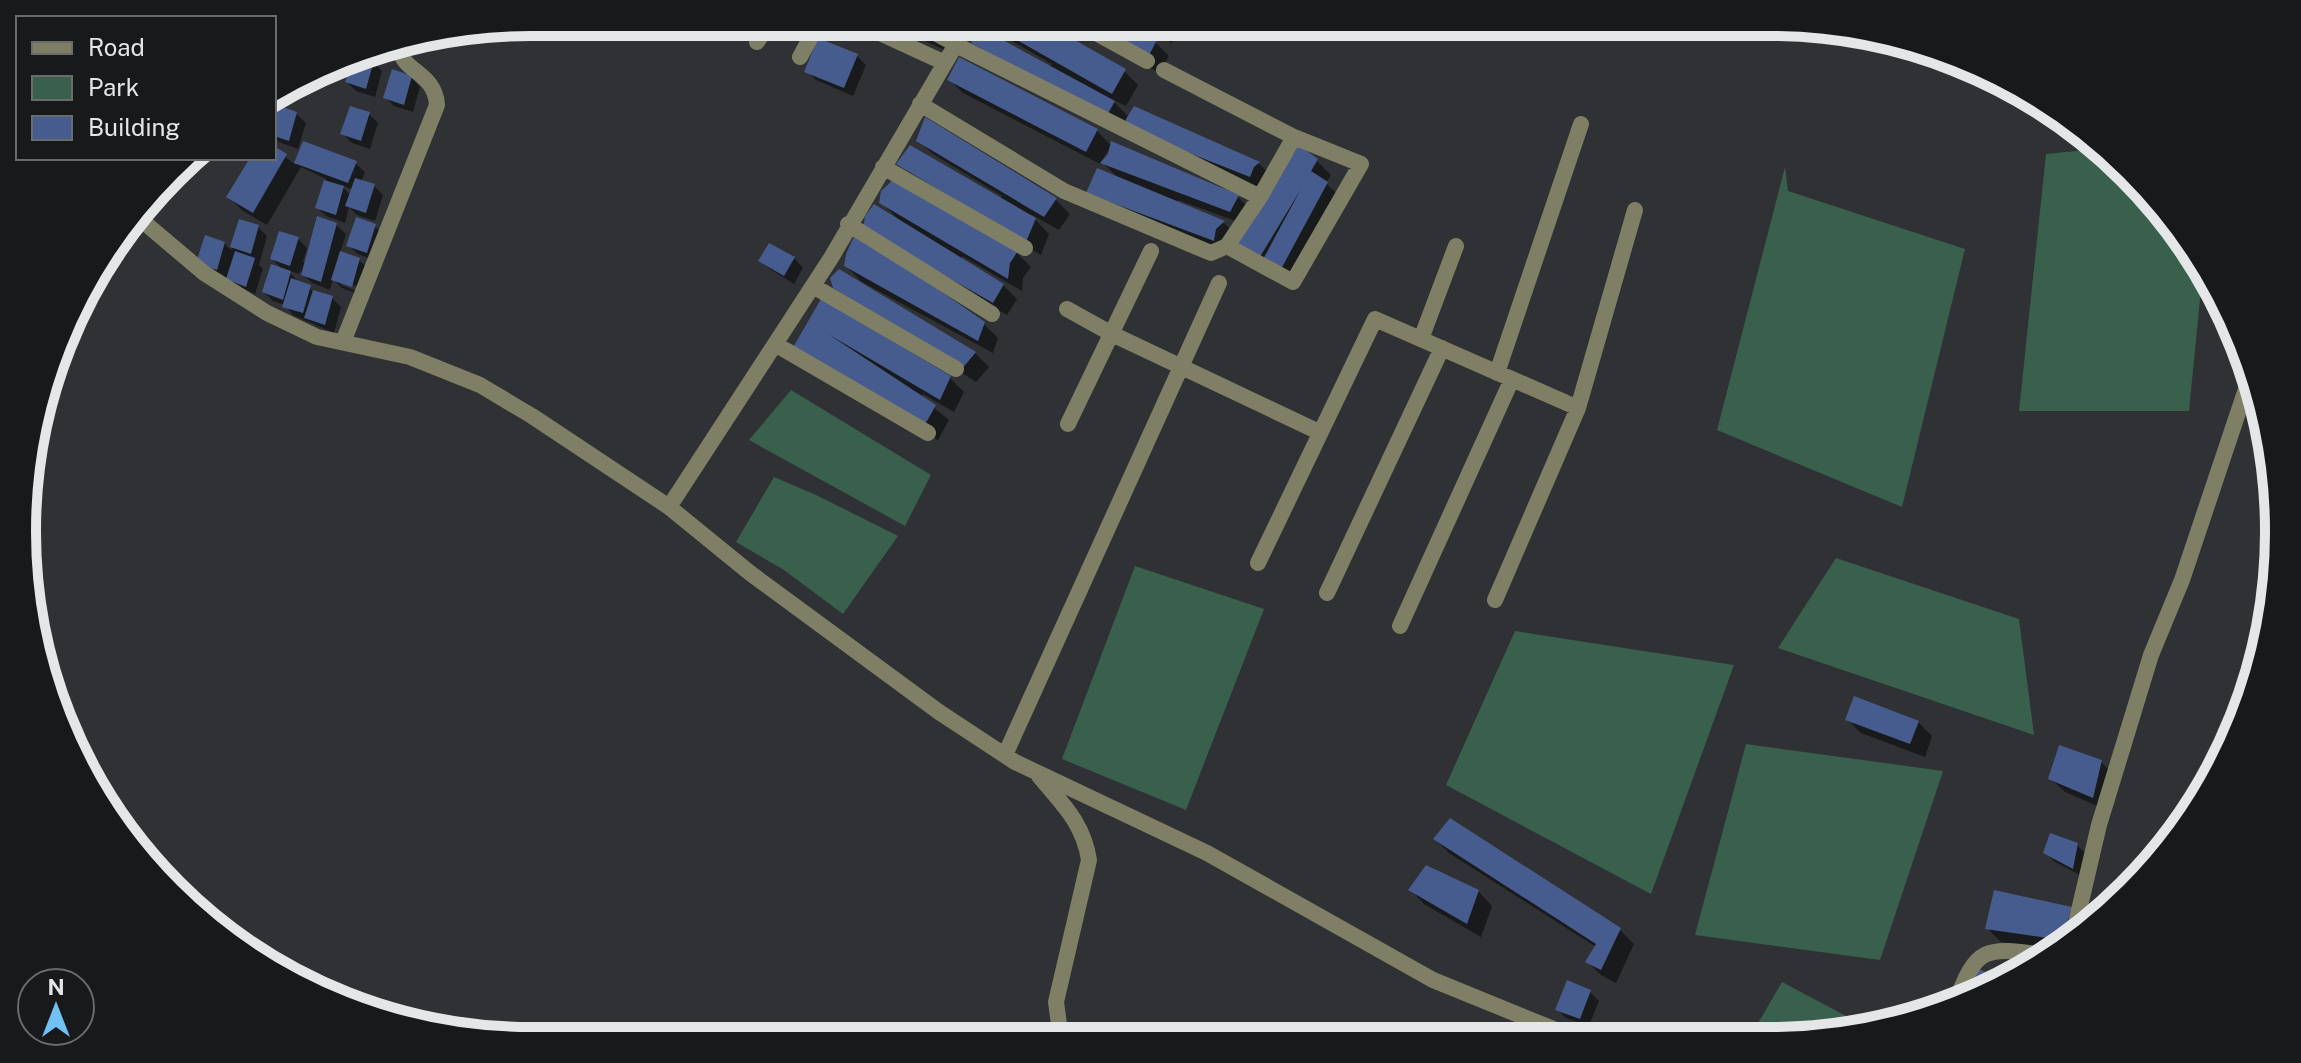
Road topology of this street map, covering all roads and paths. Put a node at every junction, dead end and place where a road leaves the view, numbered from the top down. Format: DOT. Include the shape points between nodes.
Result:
graph roads {
  1 [pos="761,36"];
  2 [pos="811,36"];
  3 [pos="886,36"];
  4 [pos="941,36"];
  5 [pos="957,36"];
  6 [pos="1101,36"];
  7 [pos="757,42"];
  8 [pos="952,42"];
  9 [pos="401,54"];
  10 [pos="800,57"];
  11 [pos="1147,61"];
  12 [pos="945,63"];
  13 [pos="1164,70"];
  14 [pos="920,104"];
  15 [pos="1581,124"];
  16 [pos="1294,137"];
  17 [pos="883,167"];
  18 [pos="1260,197"];
  19 [pos="1635,210"];
  20 [pos="144,222"];
  21 [pos="848,224"];
  22 [pos="1227,246"];
  23 [pos="1456,246"];
  24 [pos="1025,248"];
  25 [pos="1151,251"];
  26 [pos="1219,283"];
  27 [pos="813,286"];
  28 [pos="1067,309"];
  29 [pos="992,314"];
  30 [pos="1112,334"];
  31 [pos="1421,339"];
  32 [pos="343,342"];
  33 [pos="775,344"];
  34 [pos="1442,348"];
  35 [pos="1181,367"];
  36 [pos="956,369"];
  37 [pos="1505,376"];
  38 [pos="2245,392"];
  39 [pos="1578,408"];
  40 [pos="1068,424"];
  41 [pos="1319,432"];
  42 [pos="928,433"];
  43 [pos="669,507"];
  44 [pos="1258,563"];
  45 [pos="1327,593"];
  46 [pos="1495,600"];
  47 [pos="1400,626"];
  48 [pos="1005,755"];
  49 [pos="1035,771"];
  50 [pos="2077,920"];
  51 [pos="2029,953"];
  52 [pos="1962,988"];
  53 [pos="1059,1027"];
  54 [pos="1548,1027"];
  1 -- 7 [label="street"];
  2 -- 10 [label="street"];
  3 -- 12 [label="street"];
  4 -- 8 [label="street"];
  5 -- 8 [label="street"];
  6 -- 11 [label="street"];
  8 -- 12 [label="street"];
  8 -- 18 [label="street"];
  9 -- 32 [label="street" via="429,80 437,105"];
  12 -- 14 [label="street"];
  13 -- 16 [label="street"];
  14 -- 17 [label="street"];
  14 -- 22 [label="street" via="1064,191 1211,253"];
  15 -- 37 [label="street"];
  16 -- 18 [label="street"];
  16 -- 22 [label="street" via="1361,164 1293,282"];
  17 -- 21 [label="street"];
  17 -- 24 [label="street"];
  18 -- 22 [label="street"];
  19 -- 39 [label="street"];
  20 -- 32 [label="street" via="204,273 260,309 317,337"];
  21 -- 27 [label="street"];
  21 -- 29 [label="street"];
  23 -- 31 [label="street"];
  25 -- 30 [label="street"];
  26 -- 35 [label="street"];
  27 -- 33 [label="street"];
  27 -- 36 [label="street"];
  28 -- 30 [label="street"];
  30 -- 35 [label="street"];
  30 -- 40 [label="street"];
  31 -- 34 [label="street"];
  31 -- 41 [label="street" via="1375,319"];
  32 -- 43 [label="street" via="410,357 480,385"];
  33 -- 42 [label="street"];
  33 -- 43 [label="street"];
  34 -- 37 [label="street"];
  34 -- 45 [label="street"];
  35 -- 41 [label="street"];
  35 -- 48 [label="street"];
  37 -- 39 [label="street"];
  37 -- 47 [label="street"];
  38 -- 50 [label="street" via="2151,655 2099,825"];
  39 -- 46 [label="street"];
  41 -- 44 [label="street"];
  43 -- 48 [label="street" via="750,573"];
  48 -- 49 [label="street"];
  49 -- 53 [label="street" via="1076,820 1089,860 1056,1002"];
  49 -- 54 [label="street" via="1207,853 1433,980"];
  51 -- 52 [label="street" via="1985,953 1973,962"];
}
